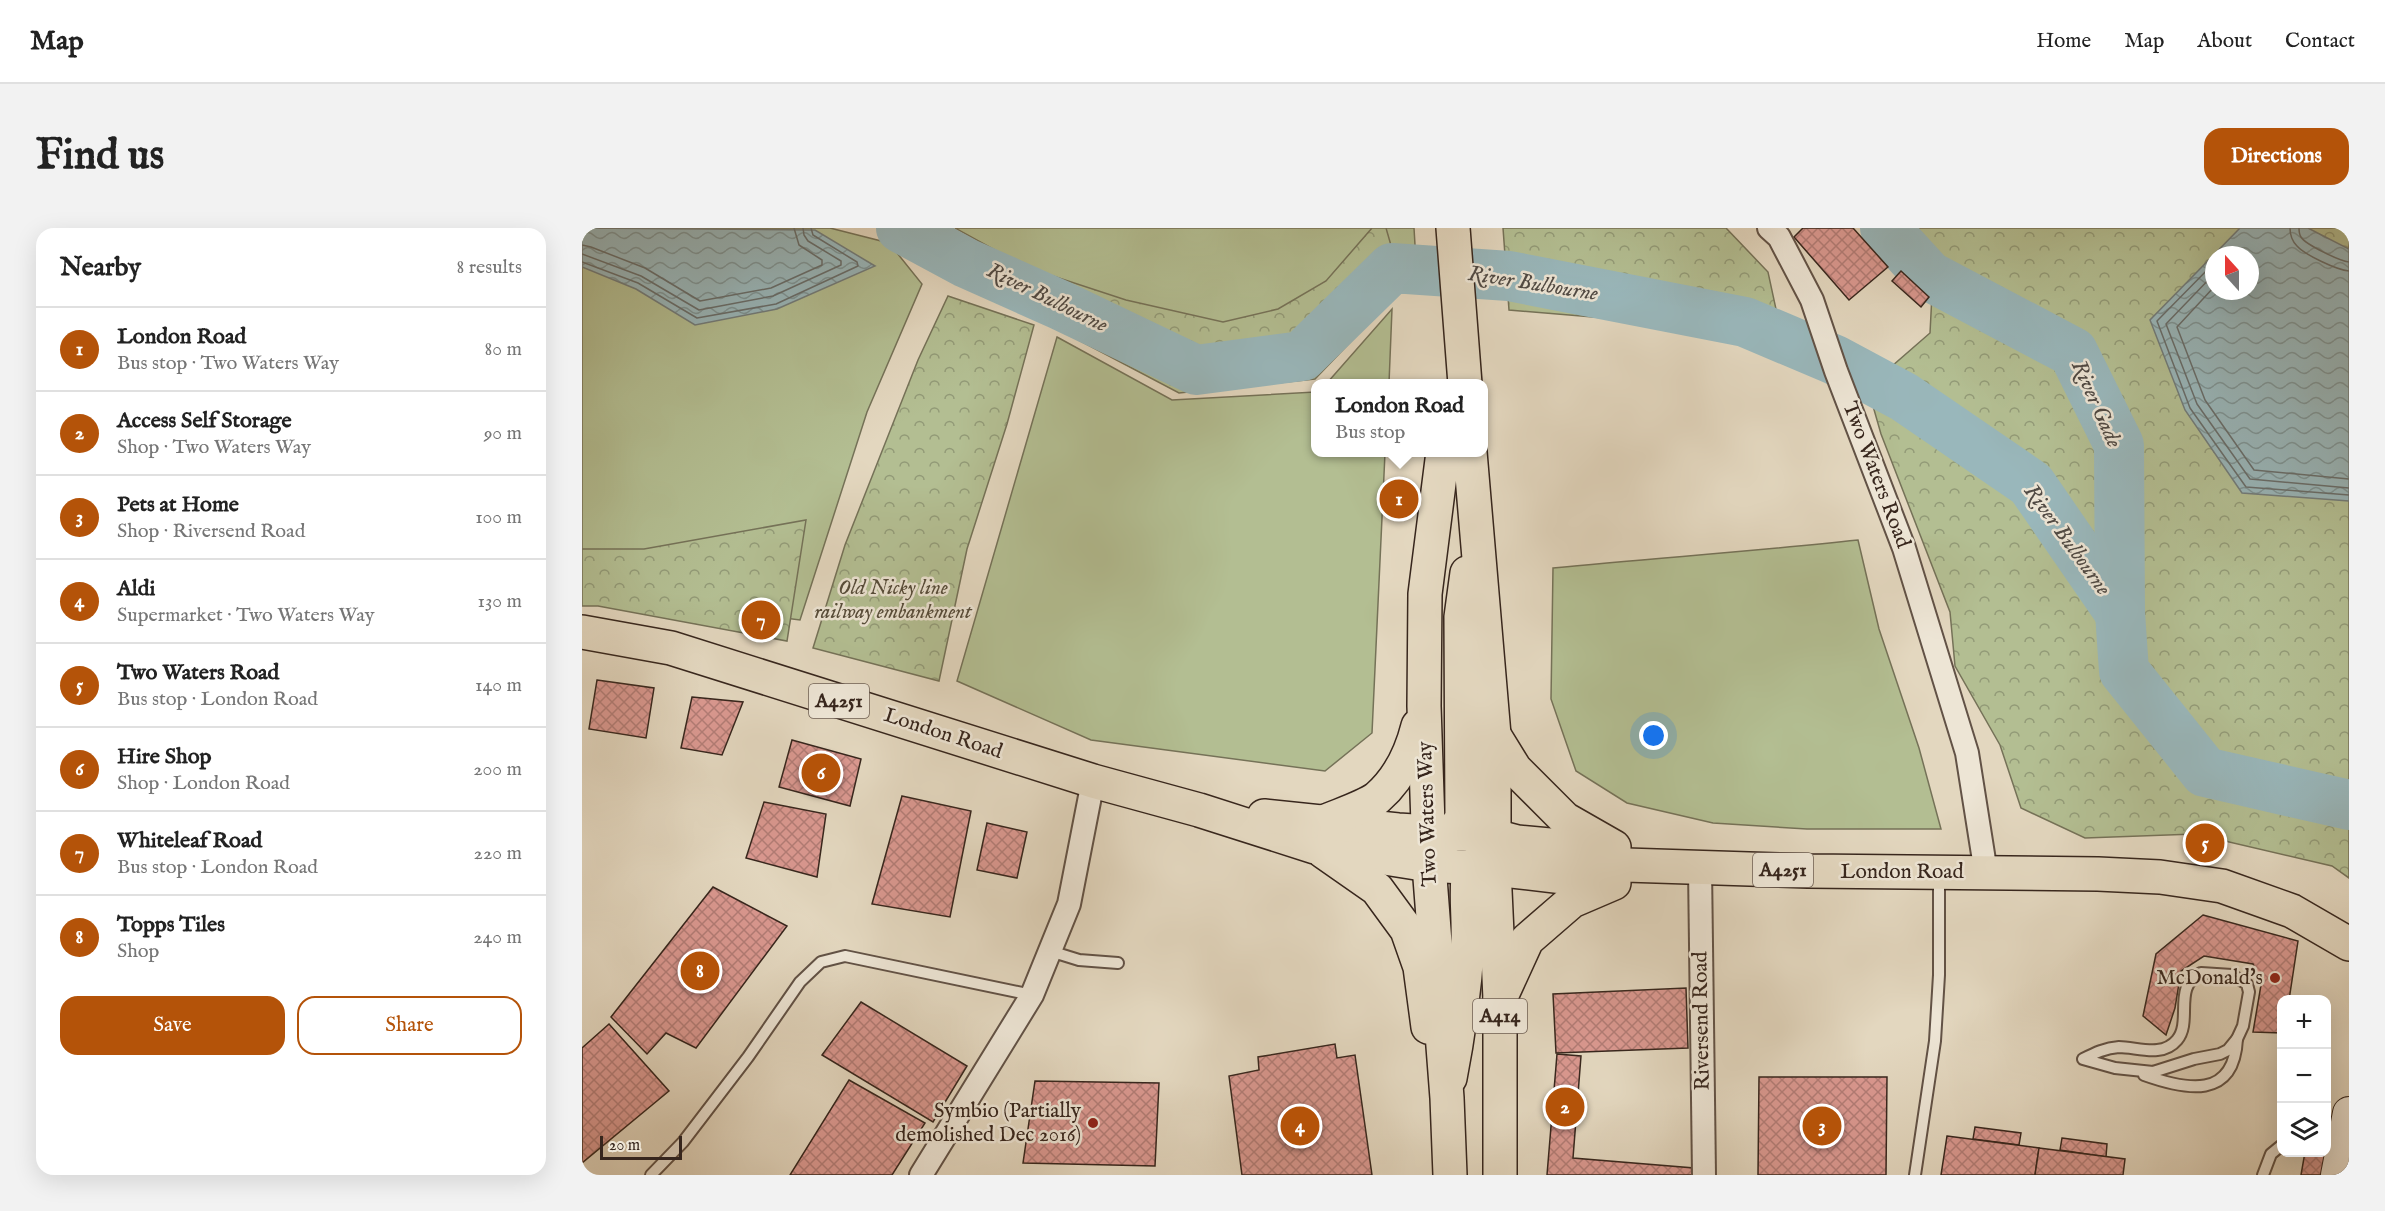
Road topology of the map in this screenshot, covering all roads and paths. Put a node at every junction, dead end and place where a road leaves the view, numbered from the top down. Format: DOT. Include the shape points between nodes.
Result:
graph roads {
  1 [pos="1453,228"];
  2 [pos="1769,228"];
  3 [pos="1461,375"];
  4 [pos="1442,457"];
  5 [pos="1470,457"];
  6 [pos="1475,506"];
  7 [pos="582,632"];
  8 [pos="1424,706"];
  9 [pos="1494,735"];
  10 [pos="1093,781"];
  11 [pos="1320,834"];
  12 [pos="1434,846"];
  13 [pos="1494,853"];
  14 [pos="1638,865"];
  15 [pos="1700,868"];
  16 [pos="1939,873"];
  17 [pos="1986,873"];
  18 [pos="2349,944"];
  19 [pos="1050,951"];
  20 [pos="1118,963"];
  21 [pos="1032,995"];
  22 [pos="1500,999"];
  23 [pos="2237,1039"];
  24 [pos="2135,1071"];
  25 [pos="1447,1106"];
  26 [pos="2344,1127"];
  27 [pos="2277,1149"];
  28 [pos="651,1175"];
  29 [pos="921,1175"];
  30 [pos="1450,1175"];
  31 [pos="1500,1175"];
  32 [pos="1704,1175"];
  33 [pos="1915,1175"];
  34 [pos="2262,1175"];
  35 [pos="2337,1175"];
  1 -- 3 [label="main road"];
  2 -- 17 [label="street, Two Waters Road" via="1779,237 1812,300 1904,548 1967,753"];
  4 -- 8 [label="main road, Two Waters Way" via="1425,594"];
  5 -- 6 [label="main road, A414"];
  6 -- 9 [label="main road, A414"];
  6 -- 12 [label="main road" via="1461,617 1462,818"];
  7 -- 10 [label="main road, London Road / A4251" via="671,648"];
  8 -- 11 [label="main road" via="1410,755 1393,779 1376,799"];
  8 -- 12 [label="main road, Two Waters Way"];
  9 -- 13 [label="main road, A414"];
  9 -- 14 [label="main road" via="1515,769 1565,819"];
  10 -- 11 [label="main road, London Road" via="1199,810"];
  10 -- 19 [label="street" via="1069,904"];
  11 -- 12 [label="main road, London Road" via="1398,830"];
  11 -- 12 [label="main road, London Road / A4251" via="1394,859"];
  11 -- 25 [label="main road" via="1344,864 1377,889 1407,930 1420,967 1425,1012"];
  12 -- 13 [label="main road, London Road / A4251"];
  12 -- 25 [label="main road, Two Waters Way"];
  13 -- 14 [label="main road, London Road / A4251" via="1572,878"];
  13 -- 22 [label="main road, A414"];
  13 -- 25 [label="main road" via="1467,882 1468,938 1460,1029"];
  14 -- 15 [label="main road, London Road / A4251"];
  14 -- 22 [label="main road" via="1596,892 1572,901 1527,940"];
  15 -- 16 [label="main road, London Road / A4251"];
  15 -- 32 [label="street, Riversend Road"];
  16 -- 17 [label="main road, London Road / A4251"];
  16 -- 33 [label="lane" via="1935,1041"];
  17 -- 18 [label="main road, London Road / A4251" via="2160,877 2222,886 2292,911"];
  19 -- 20 [label="lane" via="1079,960"];
  19 -- 21 [label="street"];
  21 -- 28 [label="lane" via="845,956 821,962 800,982 683,1142"];
  21 -- 29 [label="street"];
  22 -- 31 [label="main road, A414"];
  23 -- 24 [label="lane" via="2220,1054 2160,1071"];
  23 -- 24 [label="lane" via="2233,1065 2226,1076 2214,1083 2170,1084"];
  23 -- 24 [label="lane" via="2243,1026 2247,984 2232,975 2201,973 2194,976 2186,989 2177,1040 2148,1051 2119,1047 2100,1050 2083,1059"];
  25 -- 30 [label="main road, Two Waters Way"];
  26 -- 35 [label="street"];
  27 -- 34 [label="lane"];
}
